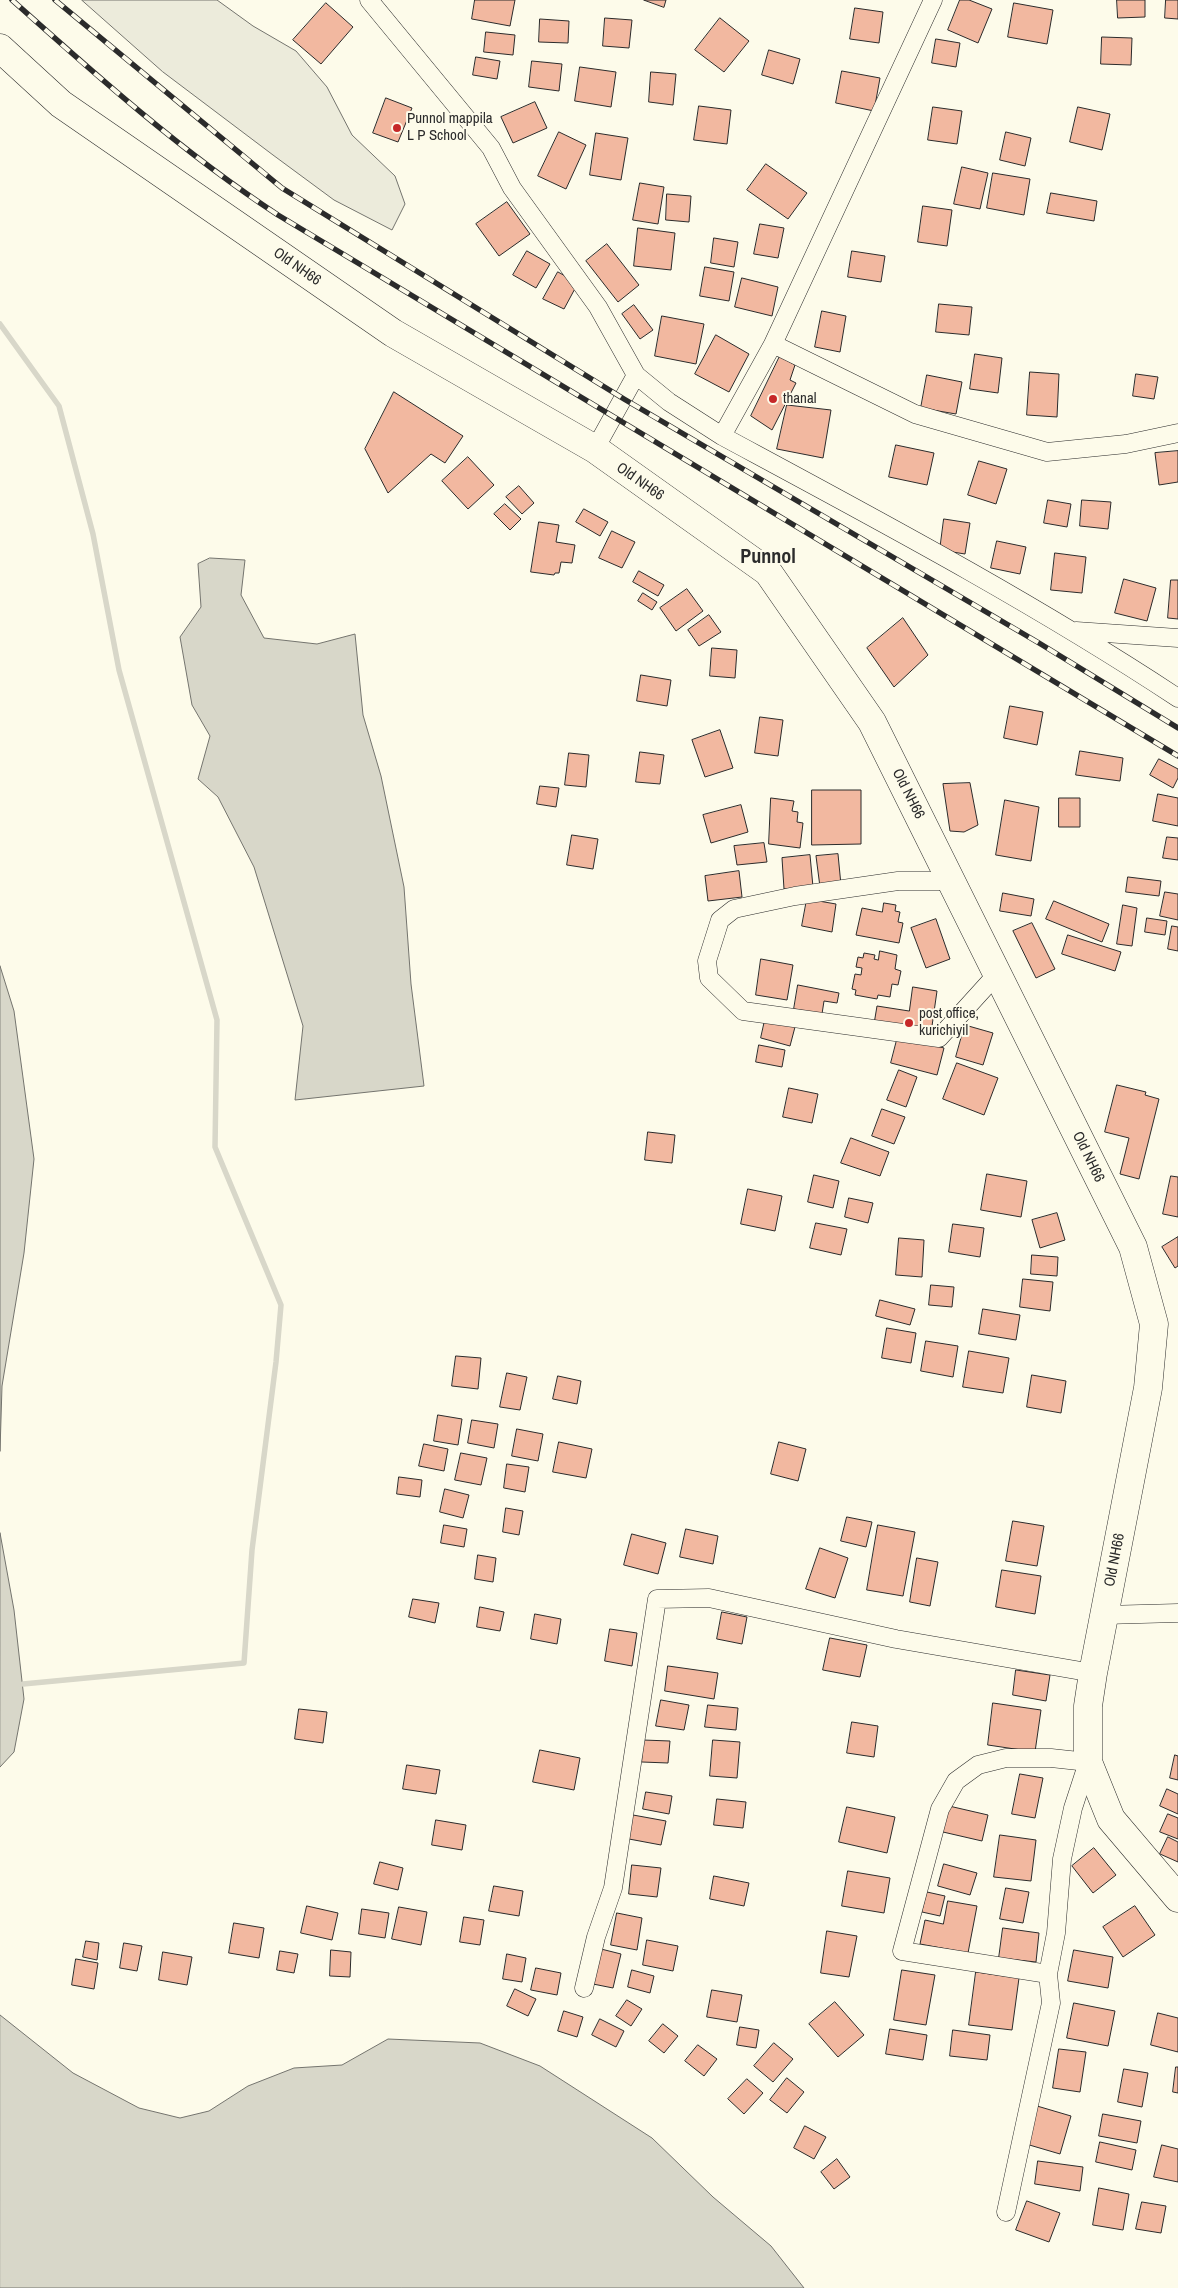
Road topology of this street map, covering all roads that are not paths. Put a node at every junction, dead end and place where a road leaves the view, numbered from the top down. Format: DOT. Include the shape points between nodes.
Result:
graph roads {
  1 [pos="370,0"];
  2 [pos="933,0"];
  3 [pos="0,48"];
  4 [pos="773,344"];
  5 [pos="636,375"];
  6 [pos="1178,433"];
  7 [pos="722,436"];
  8 [pos="595,449"];
  9 [pos="1070,630"];
  10 [pos="1178,638"];
  11 [pos="1178,698"];
  12 [pos="952,881"];
  13 [pos="997,974"];
  14 [pos="1178,1613"];
  15 [pos="1104,1616"];
  16 [pos="1092,1674"];
  17 [pos="1088,1762"];
  18 [pos="1178,1898"];
  19 [pos="1048,1974"];
  20 [pos="584,1988"];
  21 [pos="1006,2212"];
  1 -- 5 [label="street" via="491,148 512,188 598,307"];
  2 -- 4 [label="street"];
  3 -- 8 [label="main road, Old NH66" via="61,104 393,333"];
  4 -- 6 [label="street" via="914,414 1047,452 1126,444"];
  4 -- 7 [label="street"];
  5 -- 7 [label="street" via="669,402"];
  5 -- 8 [label="street"];
  7 -- 9 [label="street" via="917,540"];
  8 -- 12 [label="main road, Old NH66" via="768,572 872,722"];
  9 -- 10 [label="street"];
  9 -- 11 [label="street"];
  12 -- 13 [label="main road, Old NH66"];
  12 -- 13 [label="street" via="898,881 795,896 734,909 720,920 707,960 709,978 744,1011 939,1038"];
  13 -- 15 [label="main road, Old NH66" via="1133,1247 1154,1324 1148,1388"];
  14 -- 15 [label="street"];
  15 -- 16 [label="main road, Old NH66"];
  16 -- 17 [label="main road, Old NH66" via="1088,1706"];
  16 -- 20 [label="street" via="896,1639 709,1598 657,1599 613,1888 596,1937"];
  17 -- 18 [label="main road, Old NH66" via="1110,1819"];
  17 -- 19 [label="street" via="1073,1808 1062,1859 1056,1933"];
  17 -- 19 [label="street" via="1006,1758 978,1765 956,1781 940,1809 902,1951"];
  19 -- 21 [label="street" via="1051,2003"];
}
